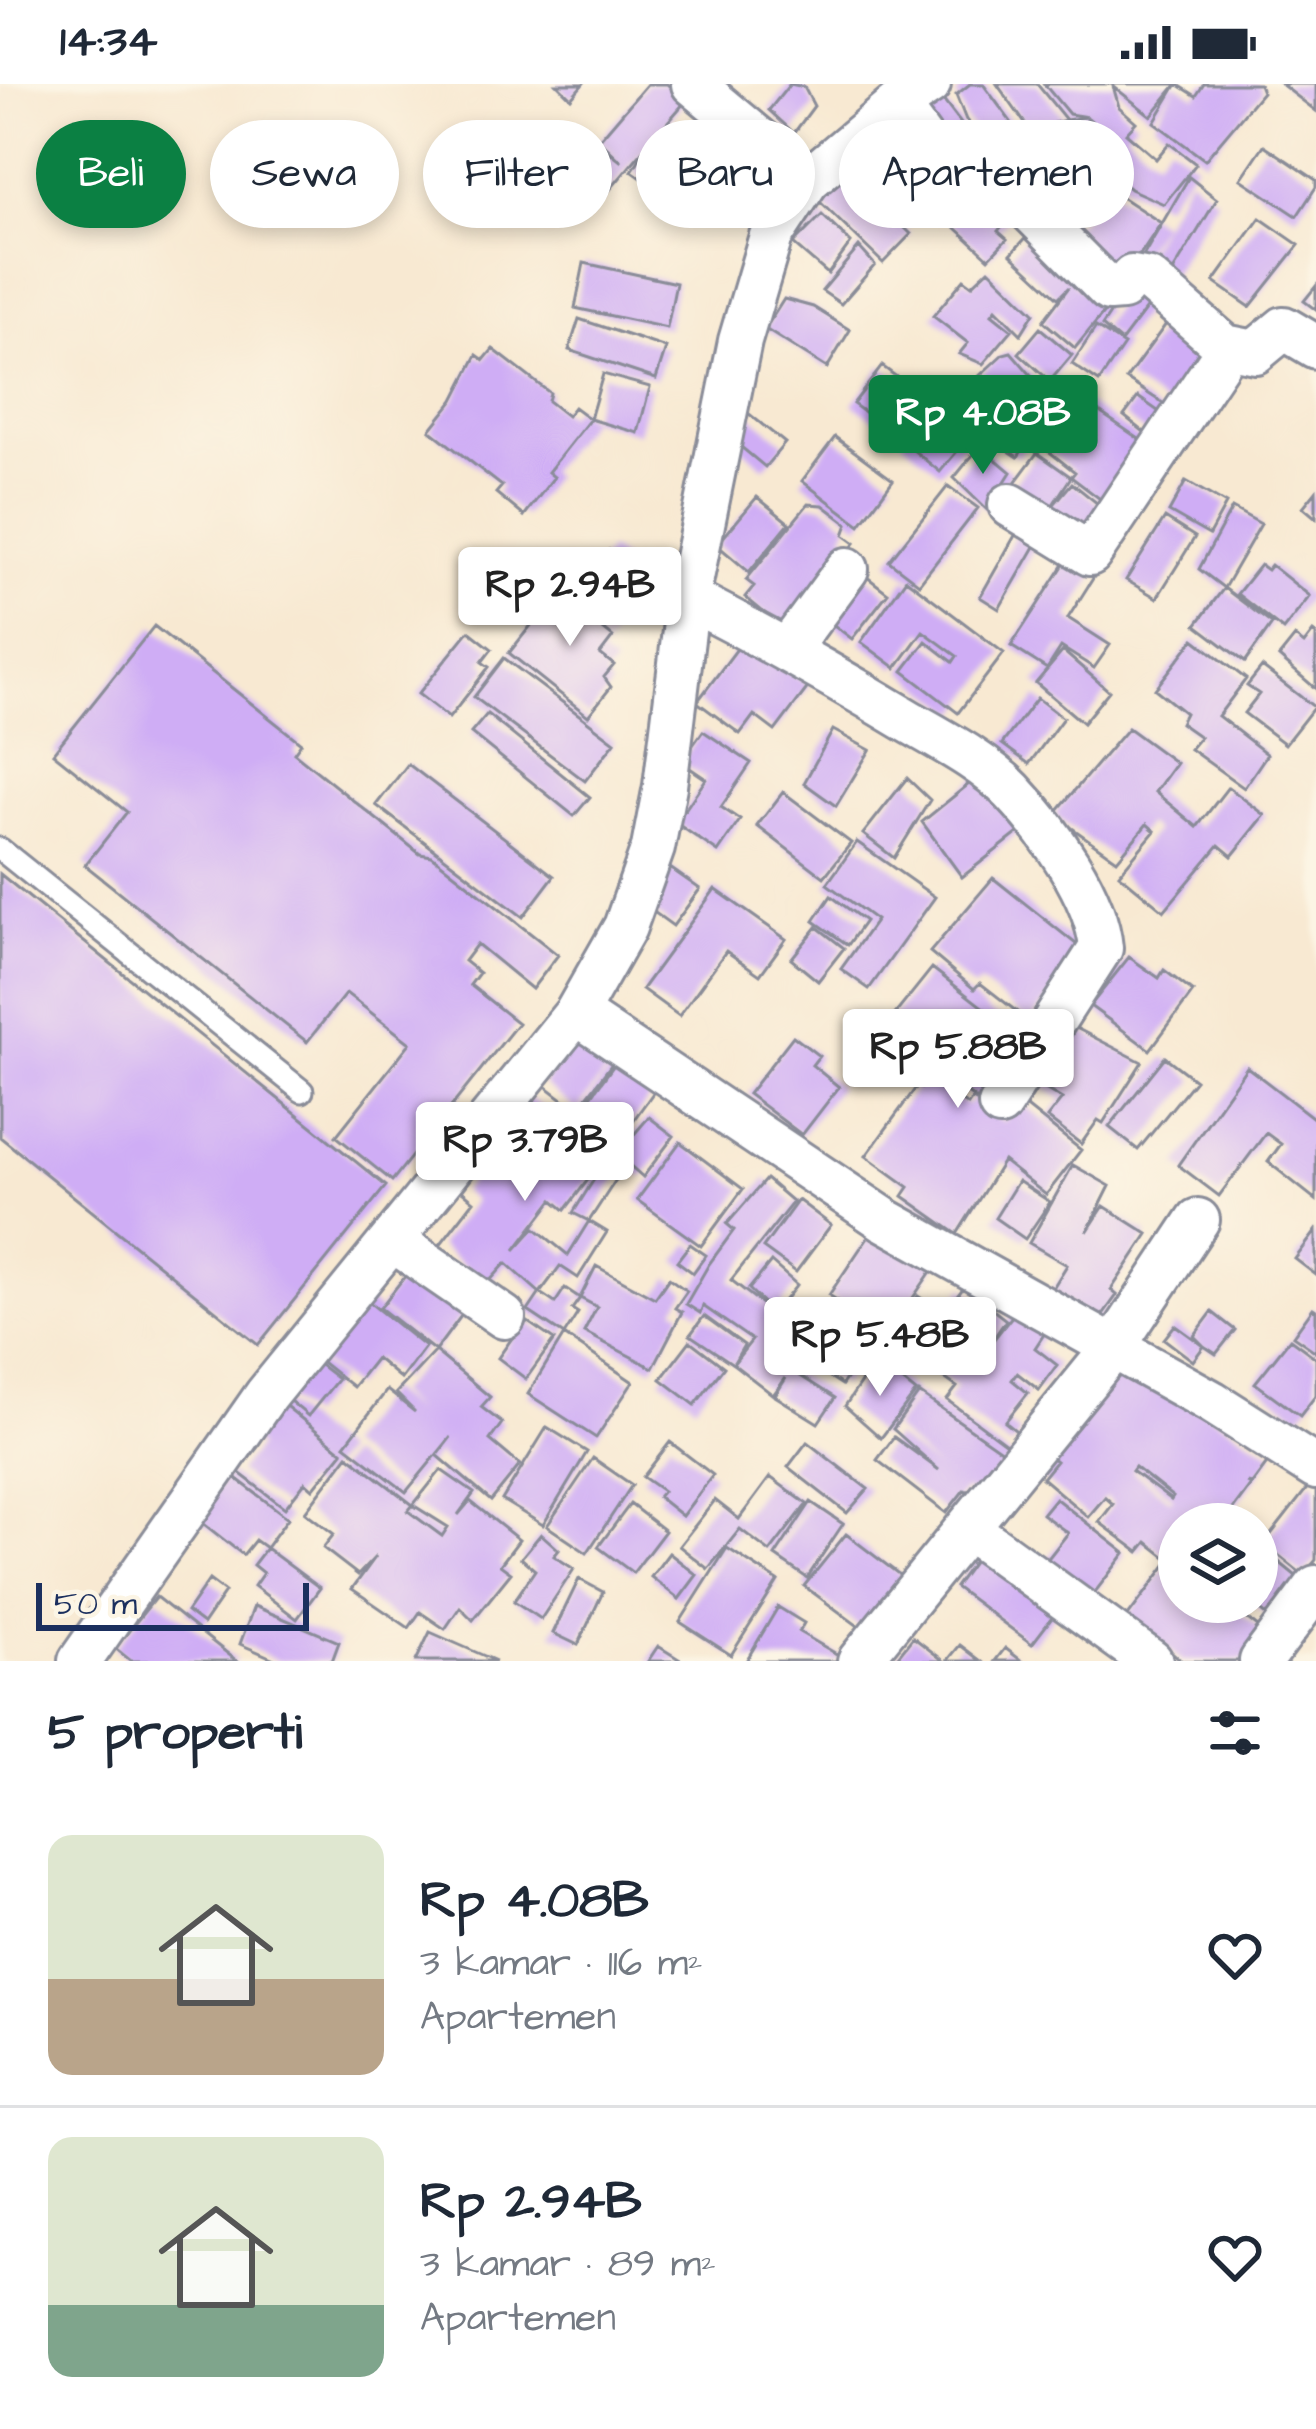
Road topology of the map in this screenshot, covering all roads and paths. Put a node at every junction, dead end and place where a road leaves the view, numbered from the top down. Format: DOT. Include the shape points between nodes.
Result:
graph roads {
  1 [pos="693,84"];
  2 [pos="913,94"];
  3 [pos="736,120"];
  4 [pos="815,174"];
  5 [pos="776,228"];
  6 [pos="1225,346"];
  7 [pos="1316,347"];
  8 [pos="1010,505"];
  9 [pos="847,569"];
  10 [pos="688,598"];
  11 [pos="788,649"];
  12 [pos="0,849"];
  13 [pos="576,1013"];
  14 [pos="302,1090"];
  15 [pos="1000,1105"];
  16 [pos="1198,1220"];
  17 [pos="392,1240"];
  18 [pos="504,1318"];
  19 [pos="1114,1347"];
  20 [pos="1316,1468"];
  21 [pos="967,1528"];
  22 [pos="1316,1587"];
  23 [pos="80,1661"];
  24 [pos="859,1661"];
  25 [pos="1151,1661"];
  26 [pos="1261,1661"];
  1 -- 3 [label="street"];
  2 -- 4 [label="street"];
  2 -- 6 [label="street" via="947,169 964,179 998,178 1109,290 1139,275"];
  5 -- 10 [label="street" via="740,341"];
  6 -- 7 [label="street" via="1255,352 1284,328"];
  6 -- 8 [label="street" via="1090,554"];
  9 -- 11 [label="street"];
  10 -- 11 [label="street"];
  10 -- 13 [label="street" via="653,848 626,927"];
  11 -- 15 [label="street" via="1011,790 1087,892 1102,948"];
  12 -- 14 [label="lane"];
  13 -- 17 [label="street"];
  13 -- 19 [label="street" via="885,1220"];
  16 -- 19 [label="street"];
  17 -- 18 [label="street"];
  17 -- 23 [label="street" via="266,1395"];
  19 -- 20 [label="street"];
  19 -- 21 [label="street"];
  21 -- 24 [label="street"];
  21 -- 25 [label="street"];
  22 -- 26 [label="street"];
}
